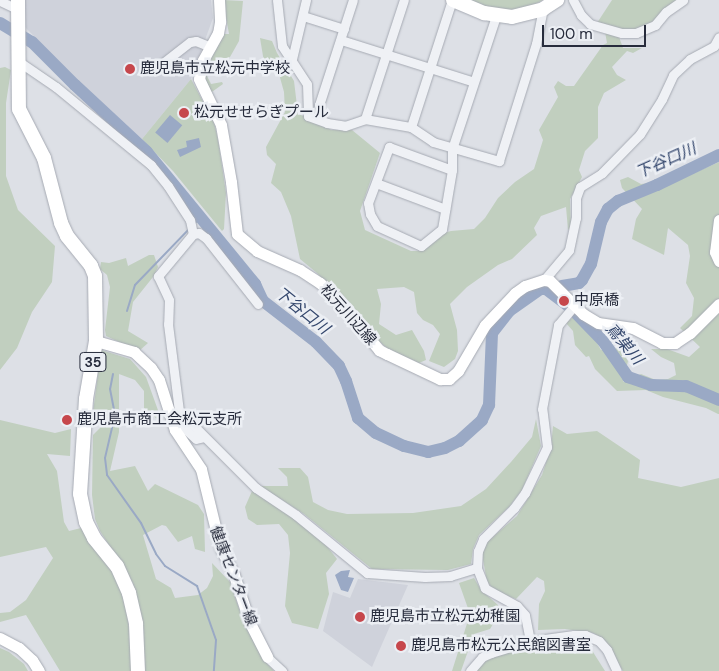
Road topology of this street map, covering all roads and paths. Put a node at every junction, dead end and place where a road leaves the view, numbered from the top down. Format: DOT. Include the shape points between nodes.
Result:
graph roads {
  1 [pos="219,0"];
  2 [pos="277,0"];
  3 [pos="306,0"];
  4 [pos="353,0"];
  5 [pos="404,0"];
  6 [pos="452,0"];
  7 [pos="557,0"];
  8 [pos="573,0"];
  9 [pos="683,0"];
  10 [pos="0,1"];
  11 [pos="18,5"];
  12 [pos="543,9"];
  13 [pos="303,16"];
  14 [pos="496,16"];
  15 [pos="344,29"];
  16 [pos="719,37"];
  17 [pos="341,40"];
  18 [pos="211,46"];
  19 [pos="387,53"];
  20 [pos="292,59"];
  21 [pos="18,60"];
  22 [pos="159,66"];
  23 [pos="430,66"];
  24 [pos="474,82"];
  25 [pos="319,105"];
  26 [pos="365,119"];
  27 [pos="411,127"];
  28 [pos="452,149"];
  29 [pos="452,170"];
  30 [pos="376,183"];
  31 [pos="445,209"];
  32 [pos="719,220"];
  33 [pos="193,234"];
  34 [pos="719,261"];
  35 [pos="547,280"];
  36 [pos="258,304"];
  37 [pos="719,304"];
  38 [pos="572,309"];
  39 [pos="96,341"];
  40 [pos="175,430"];
  41 [pos="204,437"];
  42 [pos="477,568"];
  43 [pos="0,638"];
  44 [pos="530,641"];
  45 [pos="267,657"];
  46 [pos="39,671"];
  47 [pos="138,671"];
  48 [pos="282,671"];
  49 [pos="470,671"];
  50 [pos="617,671"];
  1 -- 18 [label="main road, 松元川辺線" via="220,22"];
  2 -- 20 [label="street" via="282,46"];
  3 -- 13 [label="street"];
  4 -- 15 [label="street"];
  5 -- 19 [label="street"];
  6 -- 14 [label="main road"];
  6 -- 23 [label="street"];
  7 -- 12 [label="main road"];
  8 -- 9 [label="street" via="590,24 629,33 654,25"];
  10 -- 11 [label="street"];
  11 -- 21 [label="main road, 35"];
  12 -- 14 [label="main road" via="512,17"];
  12 -- 28 [label="street" via="536,44 500,161"];
  13 -- 15 [label="street"];
  13 -- 20 [label="street"];
  14 -- 24 [label="street"];
  15 -- 17 [label="street"];
  16 -- 35 [label="street" via="714,46 690,59 673,75 640,134 602,173 580,187 569,250"];
  17 -- 19 [label="street"];
  17 -- 25 [label="street"];
  18 -- 22 [label="street" via="190,42"];
  18 -- 35 [label="main road, 松元川辺線" via="203,60 199,79 221,125 232,182 237,234 257,251 300,270 320,283 379,350 440,380 449,378 458,371 485,325 514,293"];
  19 -- 23 [label="street"];
  19 -- 26 [label="street"];
  20 -- 26 [label="street" via="307,84 308,116 345,126"];
  21 -- 33 [label="street" via="151,164 186,213"];
  21 -- 39 [label="main road, 35" via="19,109 44,158 67,236 95,276"];
  23 -- 24 [label="street"];
  23 -- 27 [label="street"];
  24 -- 28 [label="street"];
  26 -- 27 [label="street"];
  27 -- 28 [label="street" via="433,142"];
  28 -- 29 [label="street"];
  29 -- 30 [label="street" via="389,147"];
  29 -- 31 [label="street"];
  30 -- 31 [label="street"];
  30 -- 31 [label="street" via="368,203 370,214 378,226 421,246 442,229"];
  32 -- 34 [label="main road" via="715,252"];
  33 -- 36 [label="street" via="199,233 206,238"];
  33 -- 41 [label="street" via="158,276 169,300 168,324 179,411"];
  35 -- 38 [label="main road" via="562,291"];
  37 -- 38 [label="main road" via="675,343 662,343 633,328 598,322"];
  38 -- 42 [label="street" via="558,325 542,409 547,447 525,493 480,544"];
  39 -- 40 [label="main road, 健康センター線" via="134,352 151,368 159,380"];
  39 -- 47 [label="main road, 35" via="86,399 80,494 86,522 94,538 117,566 129,593 136,624"];
  40 -- 41 [label="street" via="186,430 196,439"];
  40 -- 45 [label="main road, 健康センター線" via="201,469 220,547"];
  41 -- 42 [label="street" via="256,488 296,514 367,573 450,576"];
  42 -- 44 [label="street" via="485,588 517,606 525,615"];
  43 -- 46 [label="main road" via="19,648"];
  44 -- 49 [label="street" via="482,657"];
  44 -- 50 [label="street" via="574,635 591,637 607,650"];
  45 -- 48 [label="street, 健康センター線"];
}
